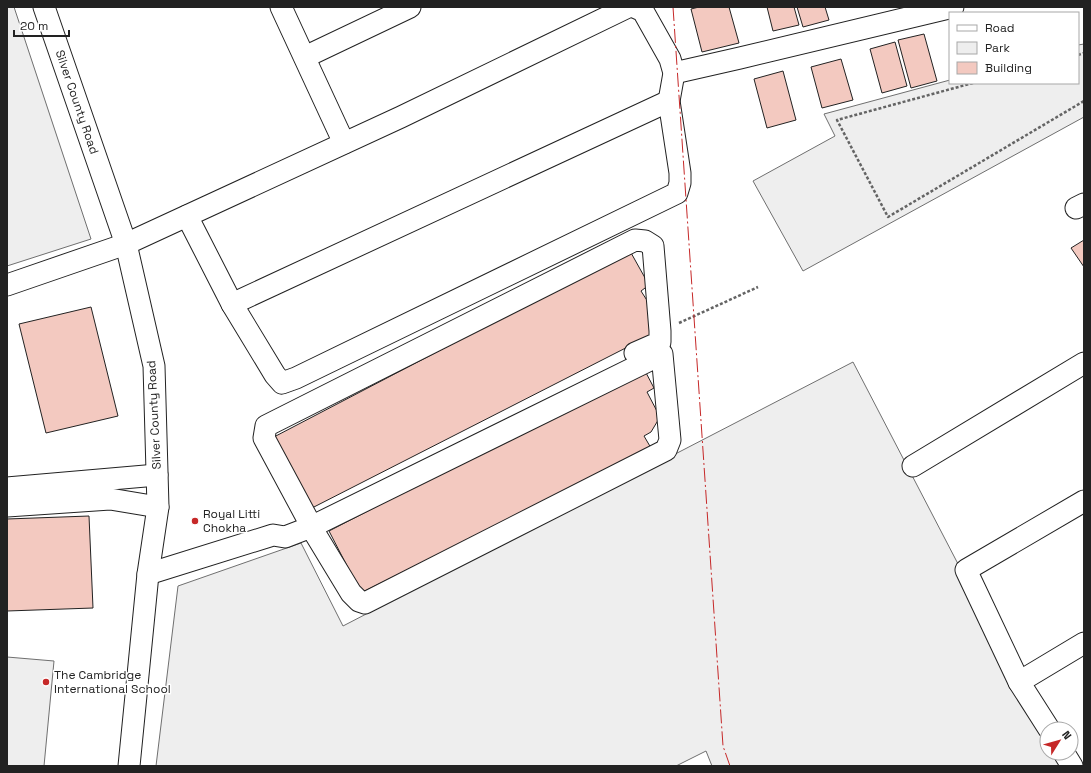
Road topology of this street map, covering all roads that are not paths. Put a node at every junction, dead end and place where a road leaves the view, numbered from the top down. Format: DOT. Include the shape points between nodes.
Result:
graph roads {
  1 [pos="44,7"];
  2 [pos="281,7"];
  3 [pos="410,7"];
  4 [pos="628,7"];
  5 [pos="634,7"];
  6 [pos="953,7"];
  7 [pos="305,57"];
  8 [pos="674,72"];
  9 [pos="669,101"];
  10 [pos="344,143"];
  11 [pos="187,216"];
  12 [pos="126,244"];
  13 [pos="7,285"];
  14 [pos="232,304"];
  15 [pos="1084,363"];
  16 [pos="913,466"];
  17 [pos="158,475"];
  18 [pos="7,488"];
  19 [pos="1084,501"];
  20 [pos="7,506"];
  21 [pos="158,507"];
  22 [pos="309,523"];
  23 [pos="148,574"];
  24 [pos="1084,644"];
  25 [pos="1019,682"];
  26 [pos="1044,721"];
  27 [pos="1084,765"];
  28 [pos="129,766"];
  29 [pos="1081,766"];
  1 -- 12 [label="street, Silver County Road"];
  2 -- 7 [label="street"];
  3 -- 7 [label="street"];
  4 -- 10 [label="street"];
  5 -- 8 [label="street" via="643,11 670,59"];
  6 -- 8 [label="street"];
  7 -- 10 [label="street"];
  8 -- 9 [label="street"];
  9 -- 14 [label="street"];
  9 -- 14 [label="street" via="680,173 677,193 296,378 282,383 275,375"];
  10 -- 11 [label="street"];
  11 -- 12 [label="street"];
  11 -- 14 [label="street"];
  12 -- 13 [label="street"];
  12 -- 17 [label="street, Silver County Road" via="154,366"];
  15 -- 16 [label="street"];
  17 -- 18 [label="street"];
  17 -- 21 [label="street, Silver County Road"];
  19 -- 25 [label="street" via="966,570"];
  20 -- 21 [label="street" via="110,499"];
  21 -- 23 [label="street, Silver County Road"];
  22 -- 22 [label="street" via="640,365 662,354 670,440 666,450 366,603 359,601 351,593"];
  22 -- 22 [label="street" via="264,438 266,426 635,240 645,240 653,246 660,342 613,363"];
  22 -- 23 [label="street" via="285,537 273,535"];
  23 -- 28 [label="street, Silver County Road"];
  24 -- 25 [label="street"];
  25 -- 26 [label="street"];
  27 -- 29 [label="street"];
}
